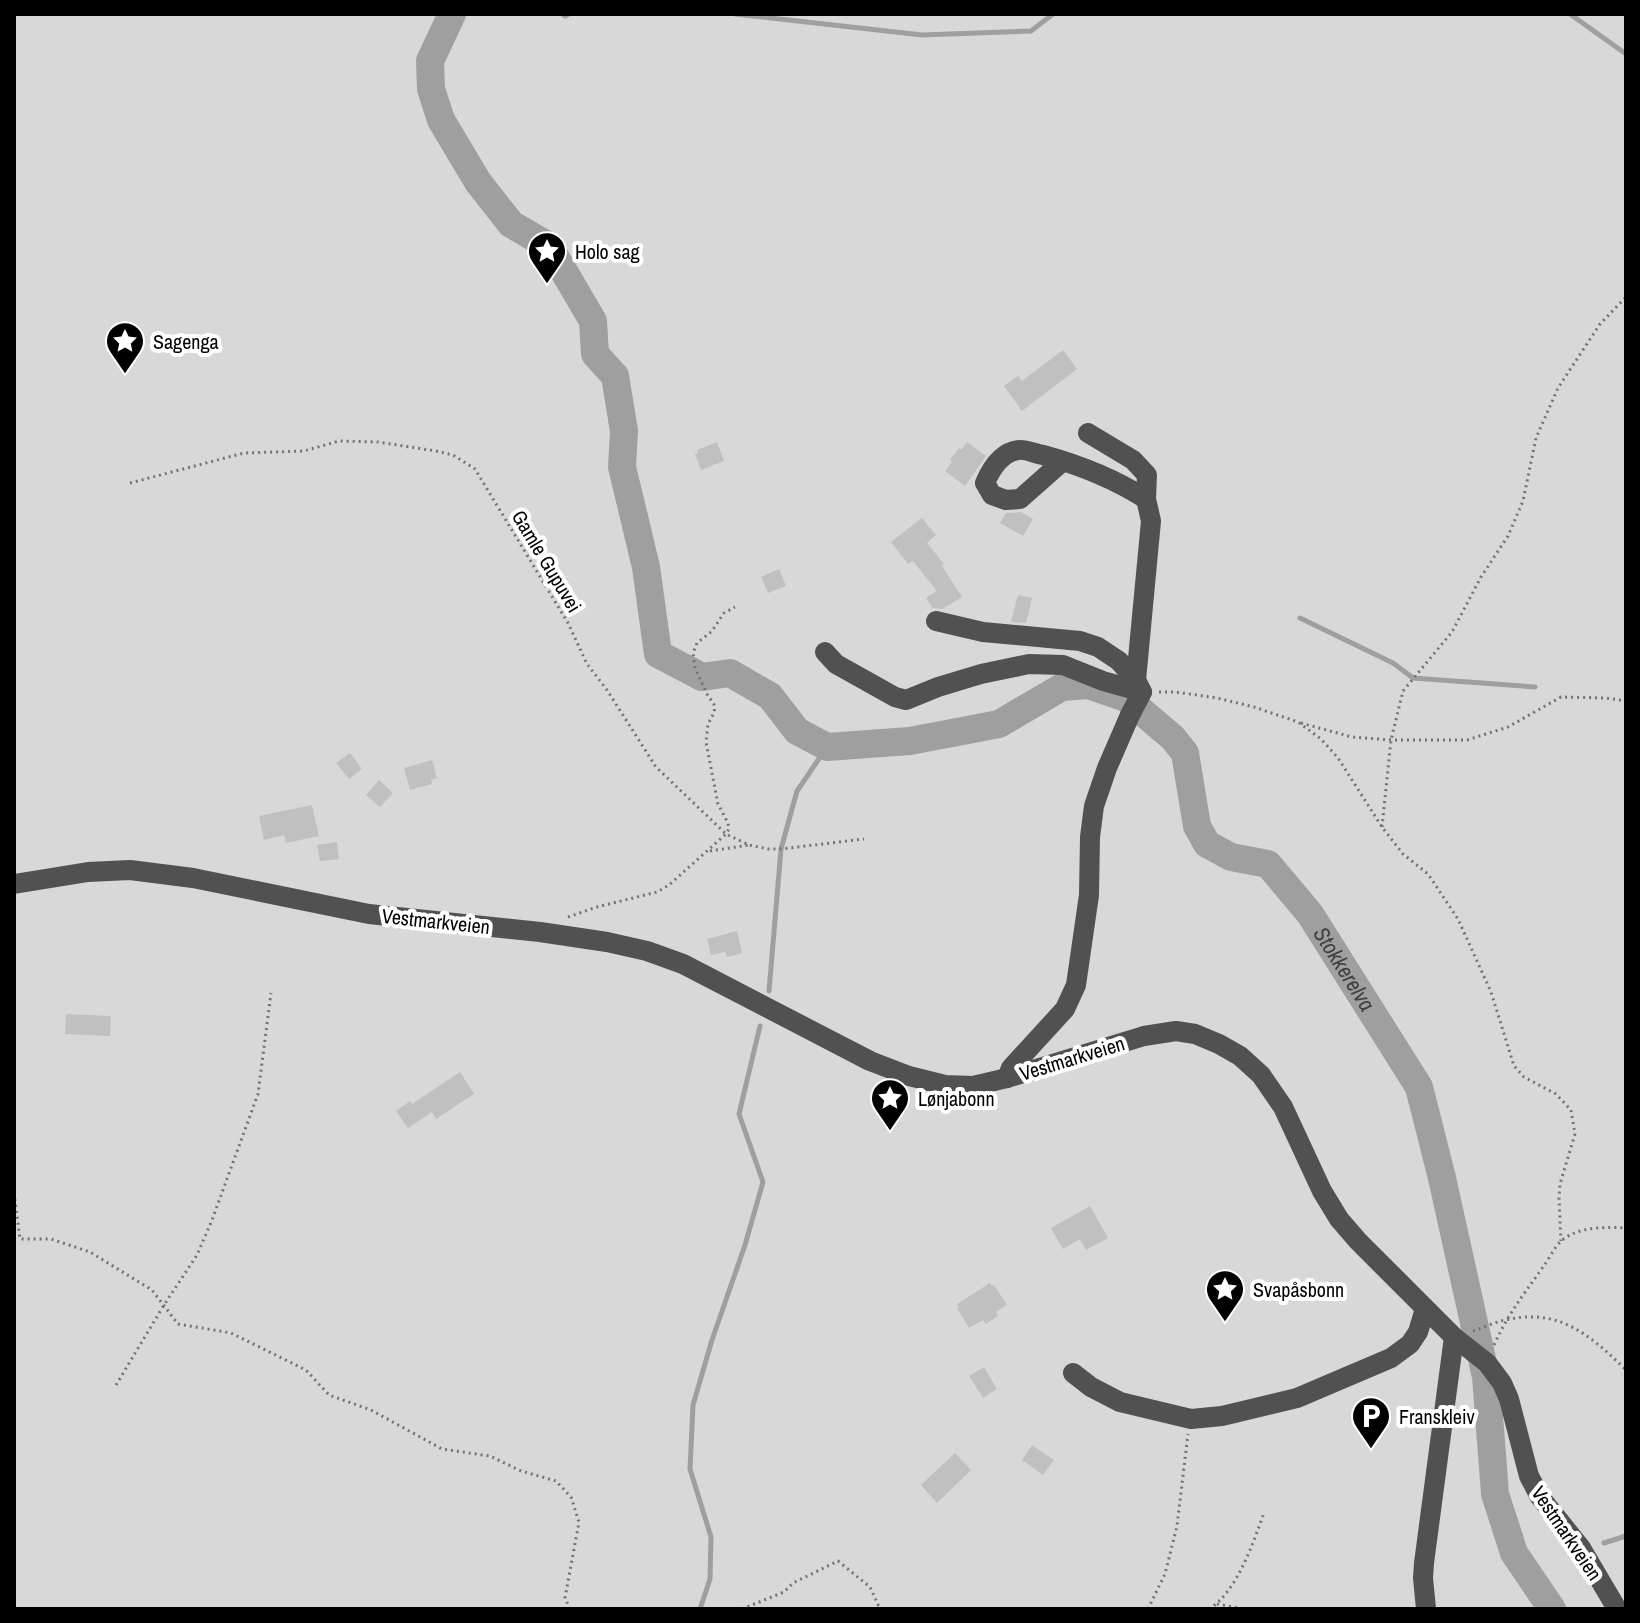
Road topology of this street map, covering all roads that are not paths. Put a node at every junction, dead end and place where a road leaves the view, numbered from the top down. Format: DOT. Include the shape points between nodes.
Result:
graph roads {
  1 [pos="1088,433"];
  2 [pos="1063,461"];
  3 [pos="1146,499"];
  4 [pos="936,621"];
  5 [pos="825,652"];
  6 [pos="1139,686"];
  7 [pos="14,884"];
  8 [pos="1007,1078"];
  9 [pos="1425,1309"];
  10 [pos="1454,1337"];
  11 [pos="1073,1373"];
  12 [pos="1626,1602"];
  13 [pos="1426,1609"];
  14 [pos="1620,1609"];
  1 -- 3 [label="street" via="1140,467 1147,475"];
  2 -- 3 [label="street"];
  3 -- 6 [label="street" via="1151,521"];
  4 -- 6 [label="street" via="983,632 1080,641 1119,661"];
  5 -- 6 [label="street" via="836,664 906,700 1029,664 1063,665 1113,684"];
  6 -- 8 [label="street" via="1094,806 1076,985 1065,1009"];
  7 -- 8 [label="street, Vestmarkveien" via="130,870 369,914 607,942 683,964 909,1076 973,1086"];
  8 -- 9 [label="street, Vestmarkveien" via="1144,1036 1176,1031 1219,1044 1261,1075 1283,1107 1339,1219"];
  9 -- 10 [label="street, Vestmarkveien"];
  9 -- 11 [label="street" via="1410,1344 1391,1358 1297,1398 1222,1416 1191,1419 1120,1402"];
  10 -- 13 [label="street" via="1424,1563"];
  10 -- 14 [label="street, Vestmarkveien" via="1502,1383 1529,1476"];
  12 -- 14 [label="street"];
}
